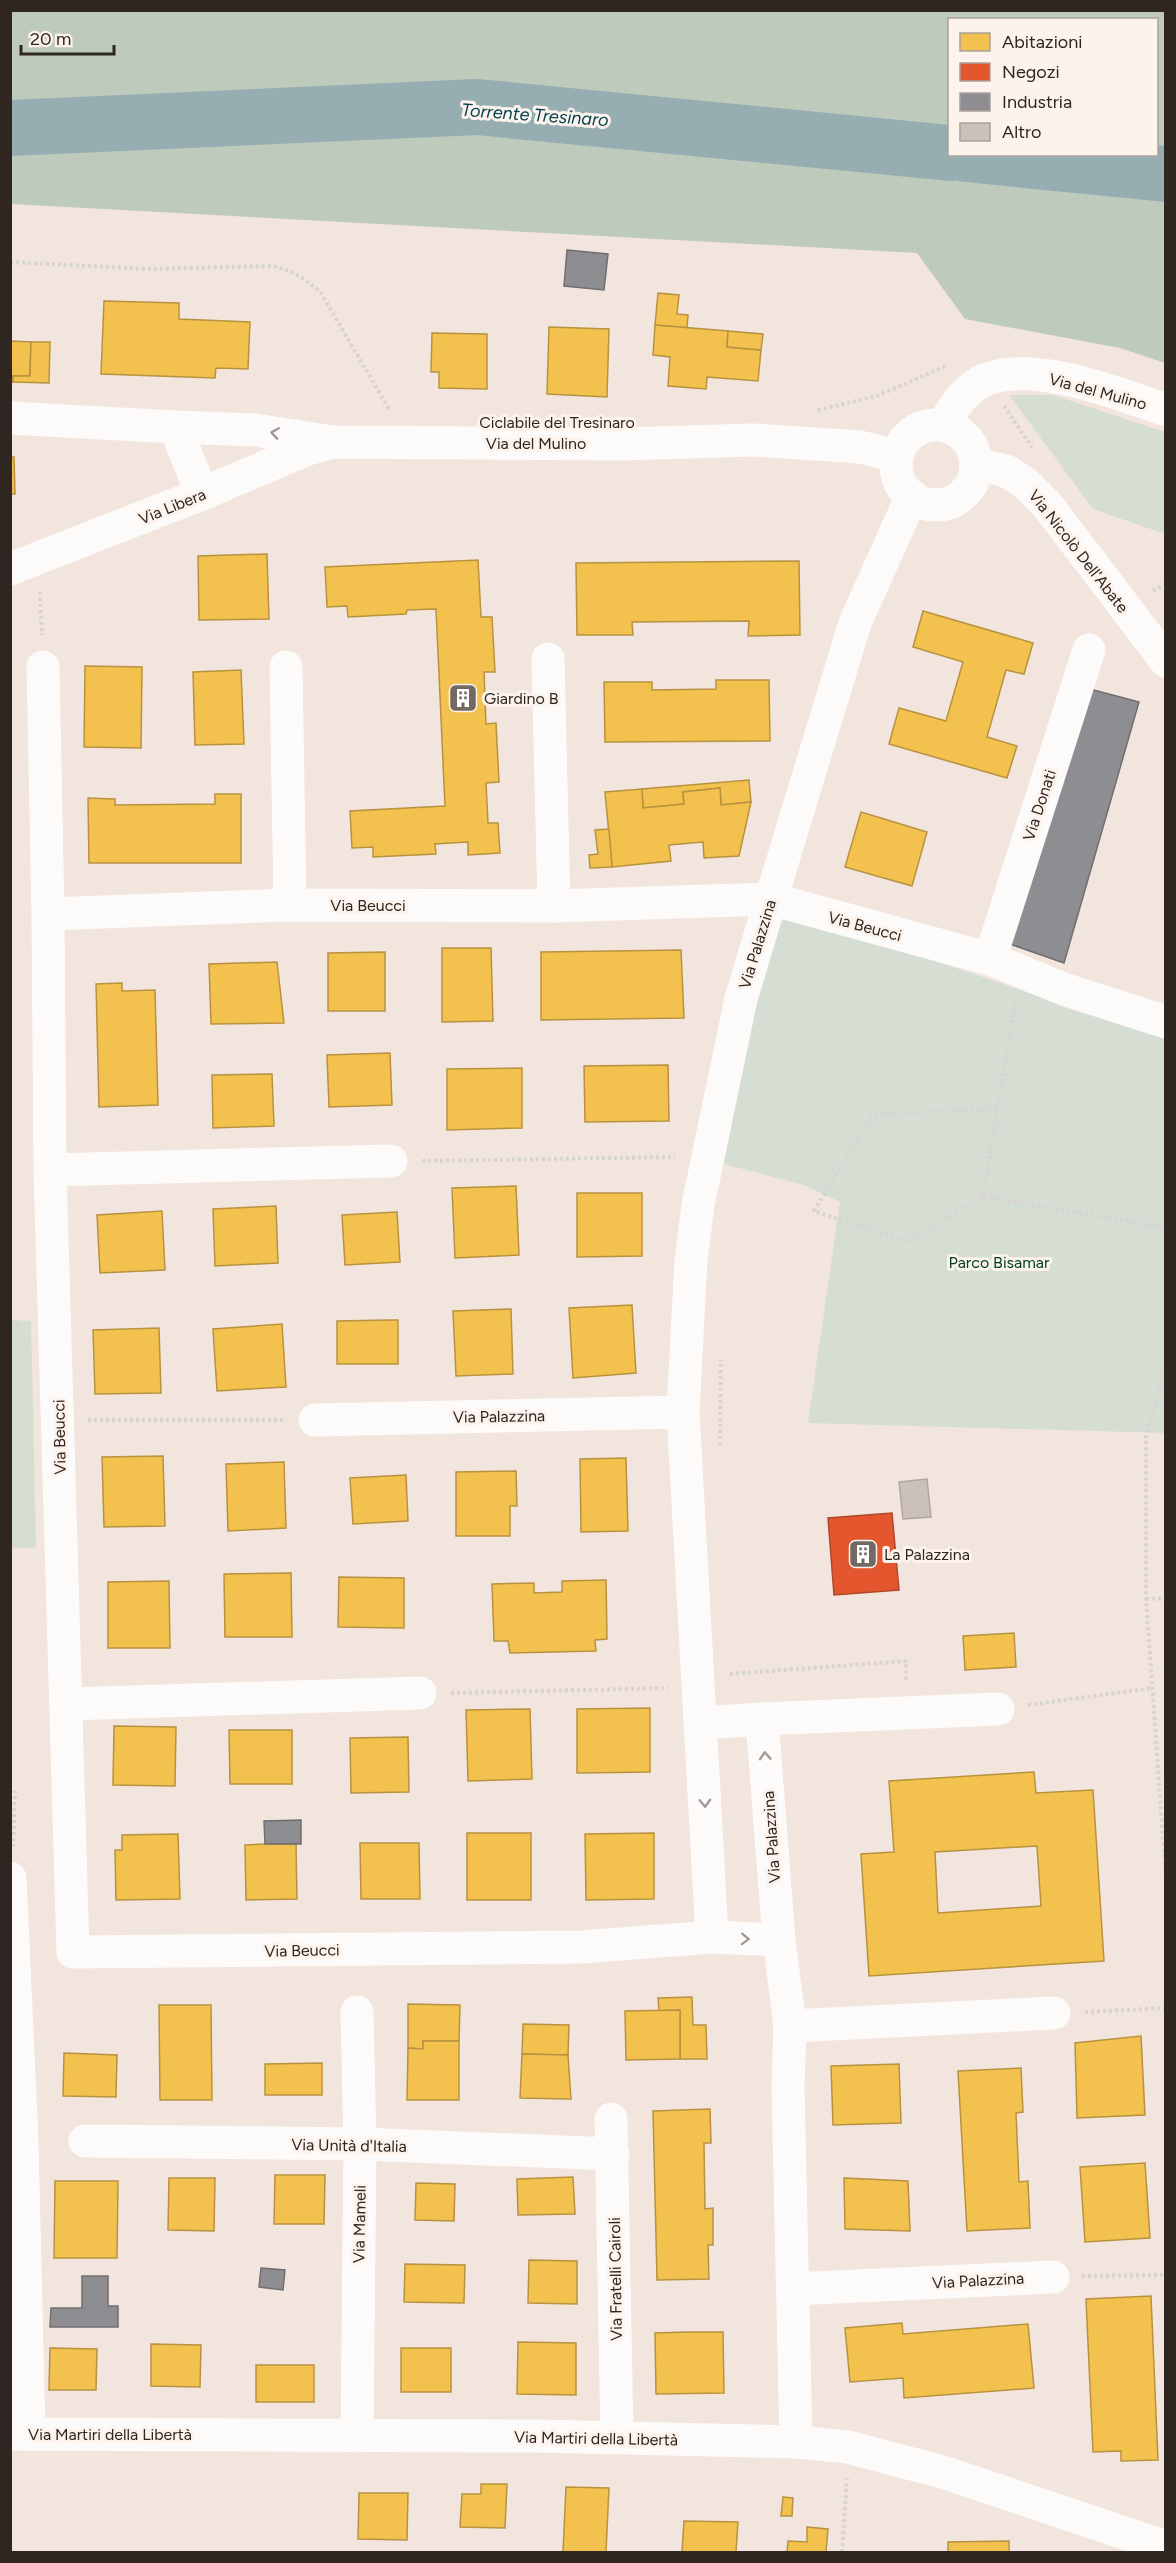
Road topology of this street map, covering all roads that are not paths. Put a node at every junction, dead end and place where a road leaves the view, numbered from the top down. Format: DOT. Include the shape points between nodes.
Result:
graph roads {
  1 [pos="1166,410"];
  2 [pos="10,418"];
  3 [pos="944,425"];
  4 [pos="175,427"];
  5 [pos="333,442"];
  6 [pos="897,456"];
  7 [pos="976,464"];
  8 [pos="202,494"];
  9 [pos="912,496"];
  10 [pos="24,564"];
  11 [pos="1089,650"];
  12 [pos="548,659"];
  13 [pos="1166,661"];
  14 [pos="43,667"];
  15 [pos="286,667"];
  16 [pos="771,899"];
  17 [pos="290,905"];
  18 [pos="554,906"];
  19 [pos="48,914"];
  20 [pos="990,959"];
  21 [pos="1166,1022"];
  22 [pos="391,1161"];
  23 [pos="50,1170"];
  24 [pos="683,1412"];
  25 [pos="315,1420"];
  26 [pos="420,1693"];
  27 [pos="67,1704"];
  28 [pos="998,1709"];
  29 [pos="762,1719"];
  30 [pos="701,1723"];
  31 [pos="11,1878"];
  32 [pos="712,1937"];
  33 [pos="779,1940"];
  34 [pos="357,2012"];
  35 [pos="1054,2013"];
  36 [pos="790,2026"];
  37 [pos="611,2119"];
  38 [pos="85,2141"];
  39 [pos="360,2144"];
  40 [pos="613,2154"];
  41 [pos="1053,2277"];
  42 [pos="792,2289"];
  43 [pos="20,2434"];
  44 [pos="357,2436"];
  45 [pos="617,2438"];
  46 [pos="796,2442"];
  47 [pos="1166,2547"];
  1 -- 3 [label="street, Via del Mulino" via="1050,376 1017,373 985,380 954,405"];
  2 -- 4 [label="street, Via del Mulino"];
  3 -- 6 [label="street" via="920,428 901,445"];
  3 -- 7 [label="street" via="963,435"];
  5 -- 4 [label="street, Via del Mulino, one-way" via="255,430"];
  4 -- 8 [label="street"];
  5 -- 6 [label="street, Via del Mulino" via="622,444 753,440 860,447"];
  5 -- 8 [label="street, Via Libera"];
  6 -- 9 [label="street" via="897,474"];
  7 -- 9 [label="street" via="969,488 954,500 935,505"];
  7 -- 13 [label="street, Via Nicolò Dell'Abate" via="1006,471 1048,506"];
  8 -- 10 [label="street, Via Libera"];
  9 -- 16 [label="street, Via Palazzina" via="855,623"];
  11 -- 20 [label="street, Via Donati"];
  12 -- 18 [label="street"];
  14 -- 19 [label="street, Via Beucci"];
  15 -- 17 [label="street"];
  16 -- 18 [label="street, Via Beucci"];
  16 -- 20 [label="street, Via Beucci"];
  16 -- 24 [label="street, Via Palazzina" via="741,999 698,1205 691,1260"];
  17 -- 18 [label="street, Via Beucci"];
  17 -- 19 [label="street, Via Beucci"];
  19 -- 23 [label="street, Via Beucci"];
  20 -- 21 [label="street, Via Beucci" via="1066,990"];
  22 -- 23 [label="street"];
  23 -- 27 [label="street, Via Beucci"];
  24 -- 25 [label="street, Via Palazzina"];
  24 -- 30 [label="street, Via Palazzina" via="712,1680"];
  26 -- 27 [label="street"];
  27 -- 32 [label="street, Via Beucci" via="73,1952 582,1947"];
  28 -- 29 [label="street"];
  29 -- 30 [label="street"];
  33 -- 29 [label="street, Via Palazzina, one-way"];
  30 -- 32 [label="street, Via Palazzina, one-way"];
  31 -- 43 [label="street" via="22,2140"];
  32 -- 33 [label="street, Via Beucci, one-way"];
  33 -- 36 [label="street, Via Palazzina"];
  34 -- 39 [label="street, Via Mameli"];
  35 -- 36 [label="street"];
  36 -- 42 [label="street, Via Palazzina"];
  37 -- 40 [label="street, Via Fratelli Cairoli"];
  38 -- 39 [label="street, Via Unità d'Italia"];
  39 -- 40 [label="street, Via Unità d'Italia"];
  39 -- 44 [label="street, Via Mameli"];
  40 -- 45 [label="street, Via Fratelli Cairoli"];
  41 -- 42 [label="street, Via Palazzina"];
  42 -- 46 [label="street, Via Palazzina"];
  43 -- 44 [label="street, Via Martiri della Libertà"];
  44 -- 45 [label="street, Via Martiri della Libertà"];
  45 -- 46 [label="street, Via Martiri della Libertà"];
  46 -- 47 [label="street, Via Martiri della Libertà" via="848,2447 946,2473"];
}
